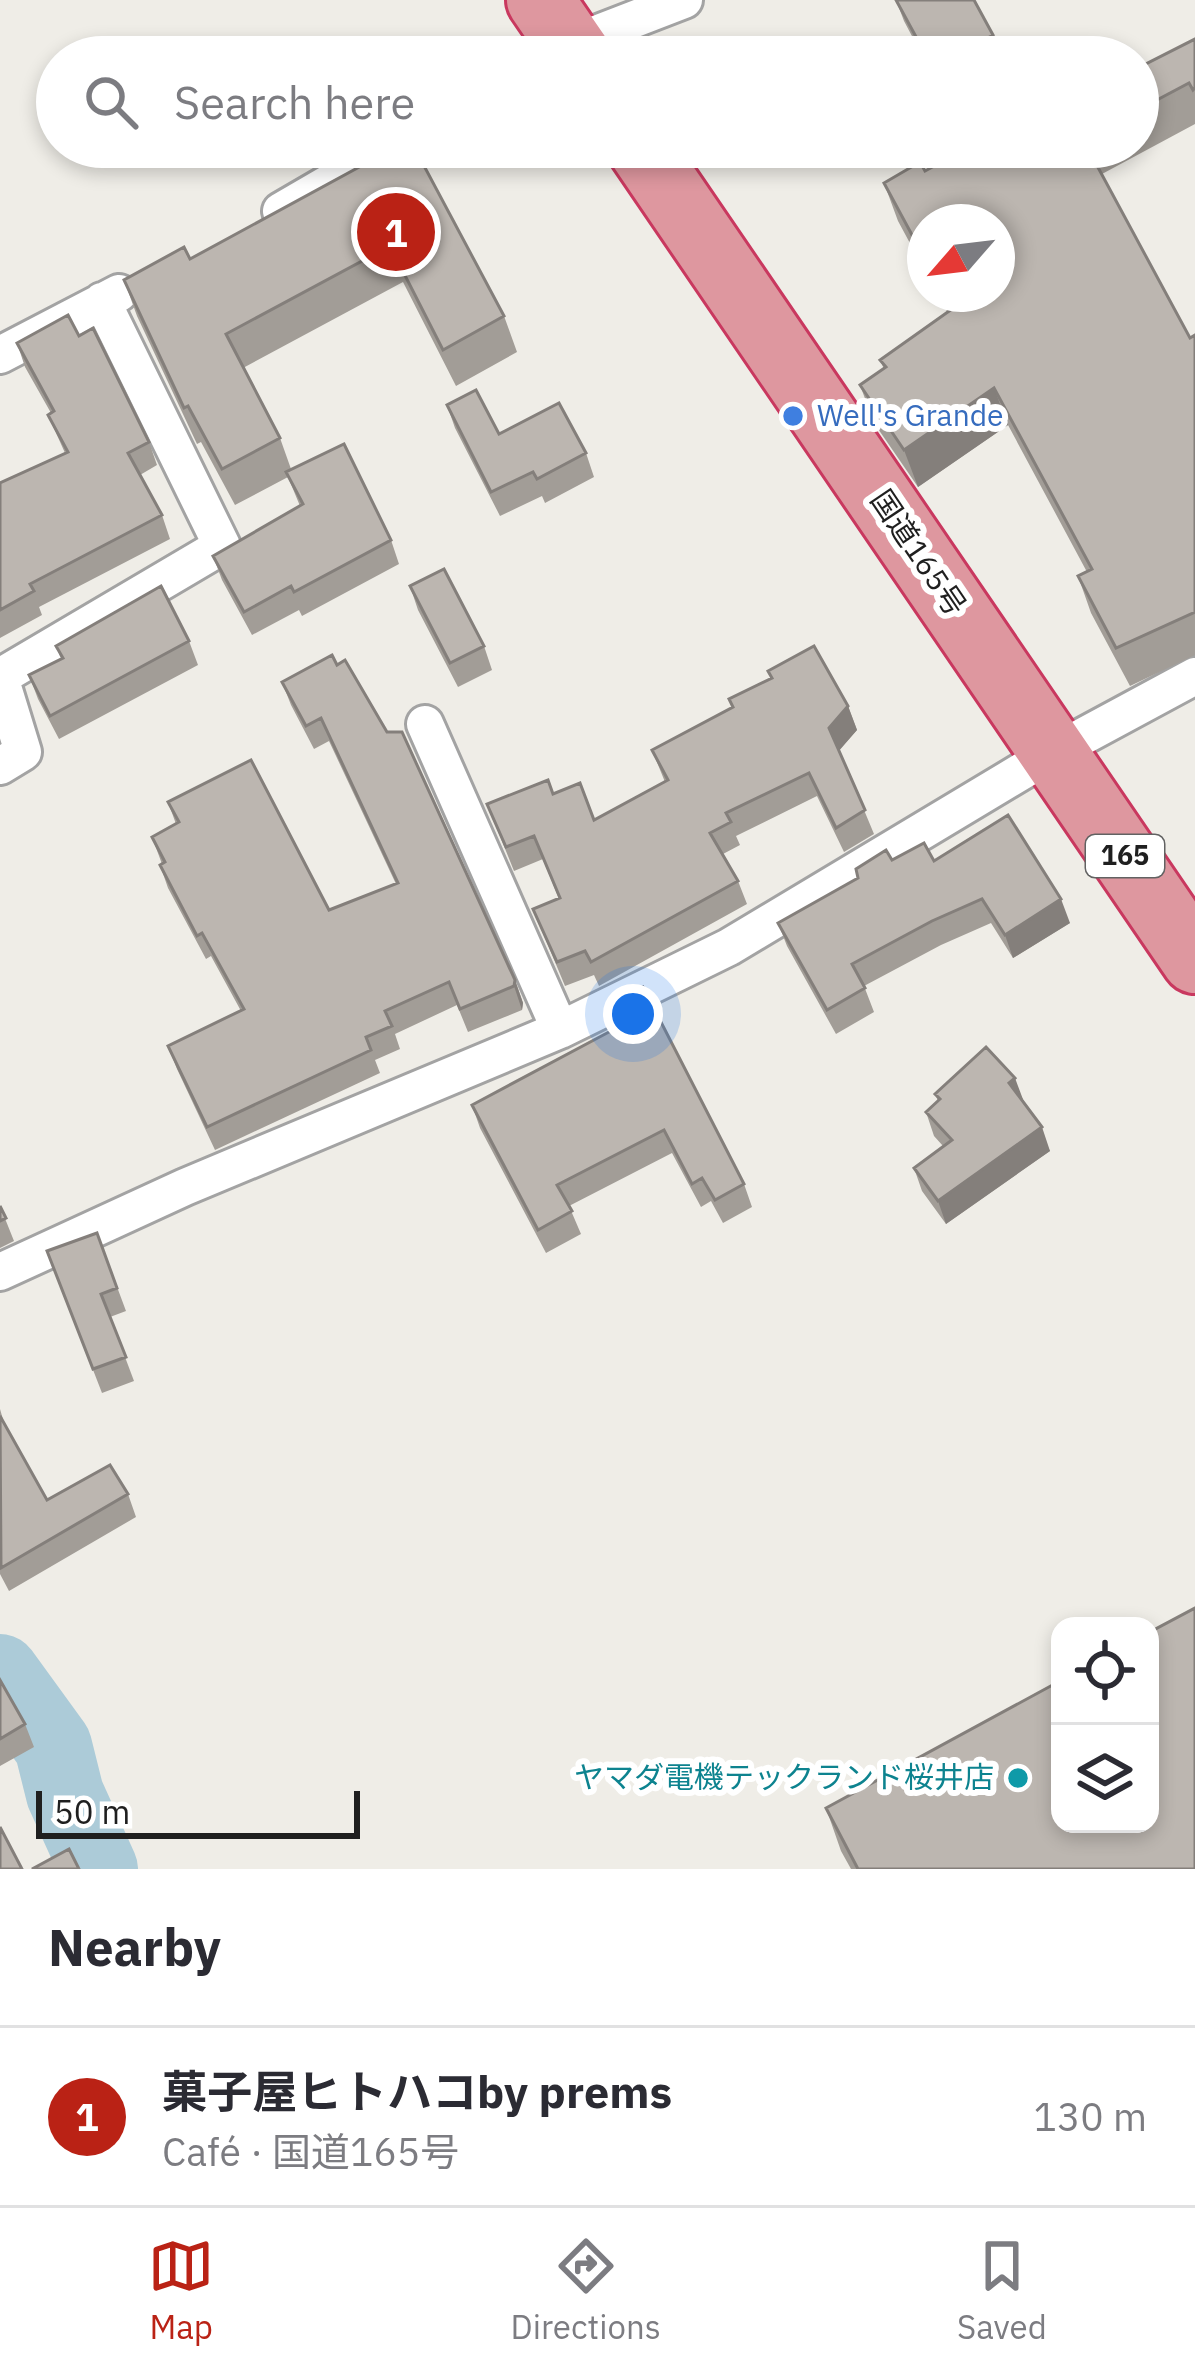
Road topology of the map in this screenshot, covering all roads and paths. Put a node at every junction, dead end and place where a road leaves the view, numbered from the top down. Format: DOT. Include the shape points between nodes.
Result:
graph roads {
  1 [pos="676,1"];
  2 [pos="567,36"];
  3 [pos="355,168"];
  4 [pos="654,168"];
  5 [pos="256,226"];
  6 [pos="160,275"];
  7 [pos="102,302"];
  8 [pos="0,355"];
  9 [pos="1195,676"];
  10 [pos="425,724"];
  11 [pos="1054,752"];
  12 [pos="0,766"];
  13 [pos="1195,960"];
  14 [pos="560,1030"];
  15 [pos="0,1272"];
  1 -- 2 [label="street"];
  3 -- 5 [label="street"];
  4 -- 11 [label="highway, 国道165号 / 165"];
  6 -- 7 [label="street"];
  7 -- 8 [label="street"];
  7 -- 12 [label="street" via="222,546 0,677 23,752"];
  9 -- 11 [label="street"];
  10 -- 14 [label="street"];
  11 -- 13 [label="highway, 国道165号 / 165"];
  11 -- 14 [label="street" via="729,947"];
  14 -- 15 [label="street"];
}
